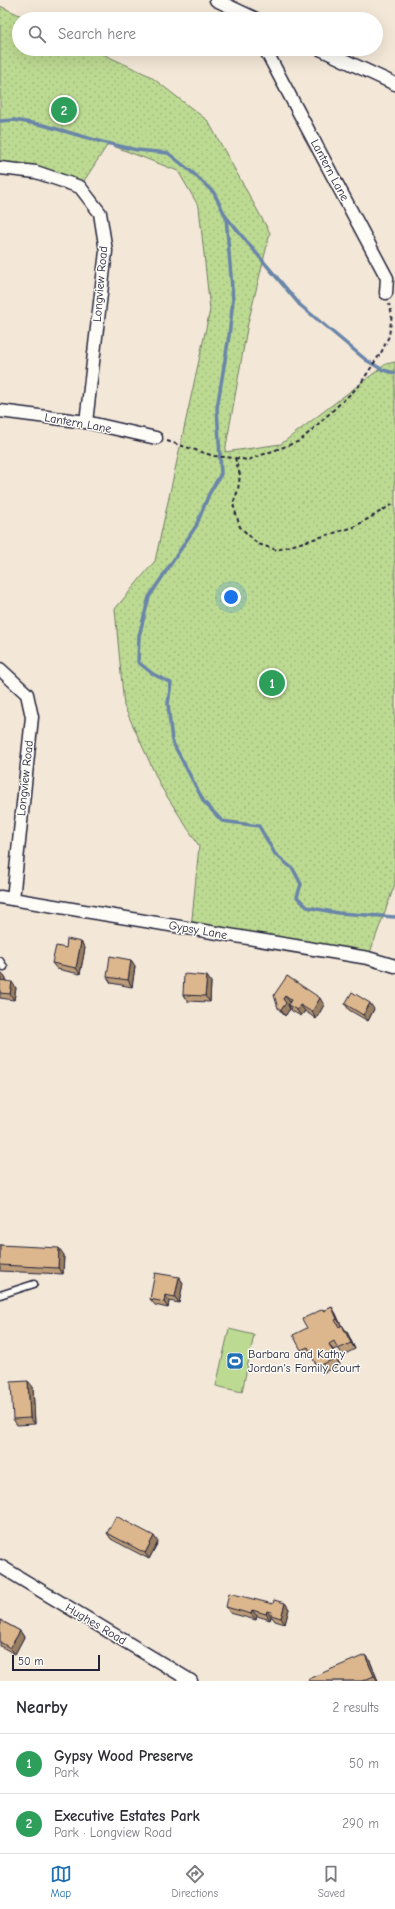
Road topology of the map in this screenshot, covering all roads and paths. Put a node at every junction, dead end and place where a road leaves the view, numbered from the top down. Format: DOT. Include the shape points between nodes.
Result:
graph roads {
  1 [pos="216,0"];
  2 [pos="239,12"];
  3 [pos="269,56"];
  4 [pos="335,56"];
  5 [pos="395,84"];
  6 [pos="0,168"];
  7 [pos="386,293"];
  8 [pos="0,411"];
  9 [pos="86,422"];
  10 [pos="156,438"];
  11 [pos="235,458"];
  12 [pos="395,503"];
  13 [pos="0,669"];
  14 [pos="0,897"];
  15 [pos="13,899"];
  16 [pos="395,966"];
  17 [pos="34,1284"];
  18 [pos="0,1295"];
  19 [pos="0,1566"];
  20 [pos="191,1681"];
  1 -- 2 [label="street"];
  3 -- 7 [label="street, Lantern Lane" via="387,278"];
  4 -- 5 [label="street"];
  6 -- 9 [label="street, Longview Road" via="36,172 80,187 100,213 106,252"];
  7 -- 11 [label="path" via="392,314 392,325 385,346 359,386 300,441 248,460"];
  8 -- 9 [label="street, Lantern Lane"];
  9 -- 10 [label="street, Lantern Lane"];
  10 -- 11 [label="path" via="214,456"];
  11 -- 12 [label="path" via="240,475 233,504 240,527 258,544 277,550 354,527"];
  13 -- 15 [label="street, Longview Road" via="27,694 32,717"];
  14 -- 15 [label="street, Gypsy Lane"];
  15 -- 16 [label="street, Gypsy Lane" via="368,958"];
  17 -- 18 [label="lane"];
  19 -- 20 [label="street, Hughes Road"];
}
